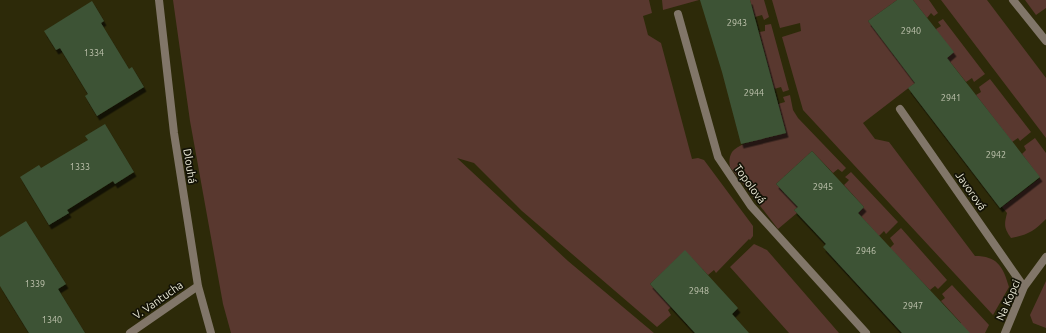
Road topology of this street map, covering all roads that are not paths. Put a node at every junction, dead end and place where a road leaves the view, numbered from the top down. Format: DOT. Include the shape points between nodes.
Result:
graph roads {
  1 [pos="159,0"];
  2 [pos="1013,0"];
  3 [pos="678,14"];
  4 [pos="1046,41"];
  5 [pos="900,109"];
  6 [pos="1046,257"];
  7 [pos="198,286"];
  8 [pos="1024,287"];
  9 [pos="130,333"];
  10 [pos="211,333"];
  11 [pos="866,333"];
  12 [pos="1005,333"];
  1 -- 7 [label="street, Dlouhá" via="174,133"];
  2 -- 4 [label="street"];
  3 -- 11 [label="street, Topolová" via="718,157 751,206"];
  5 -- 8 [label="street, Javorová"];
  6 -- 8 [label="street, Na Kopci"];
  7 -- 9 [label="street, V. Vantucha"];
  7 -- 10 [label="street, Dlouhá"];
  8 -- 12 [label="street, Na Kopci"];
}
